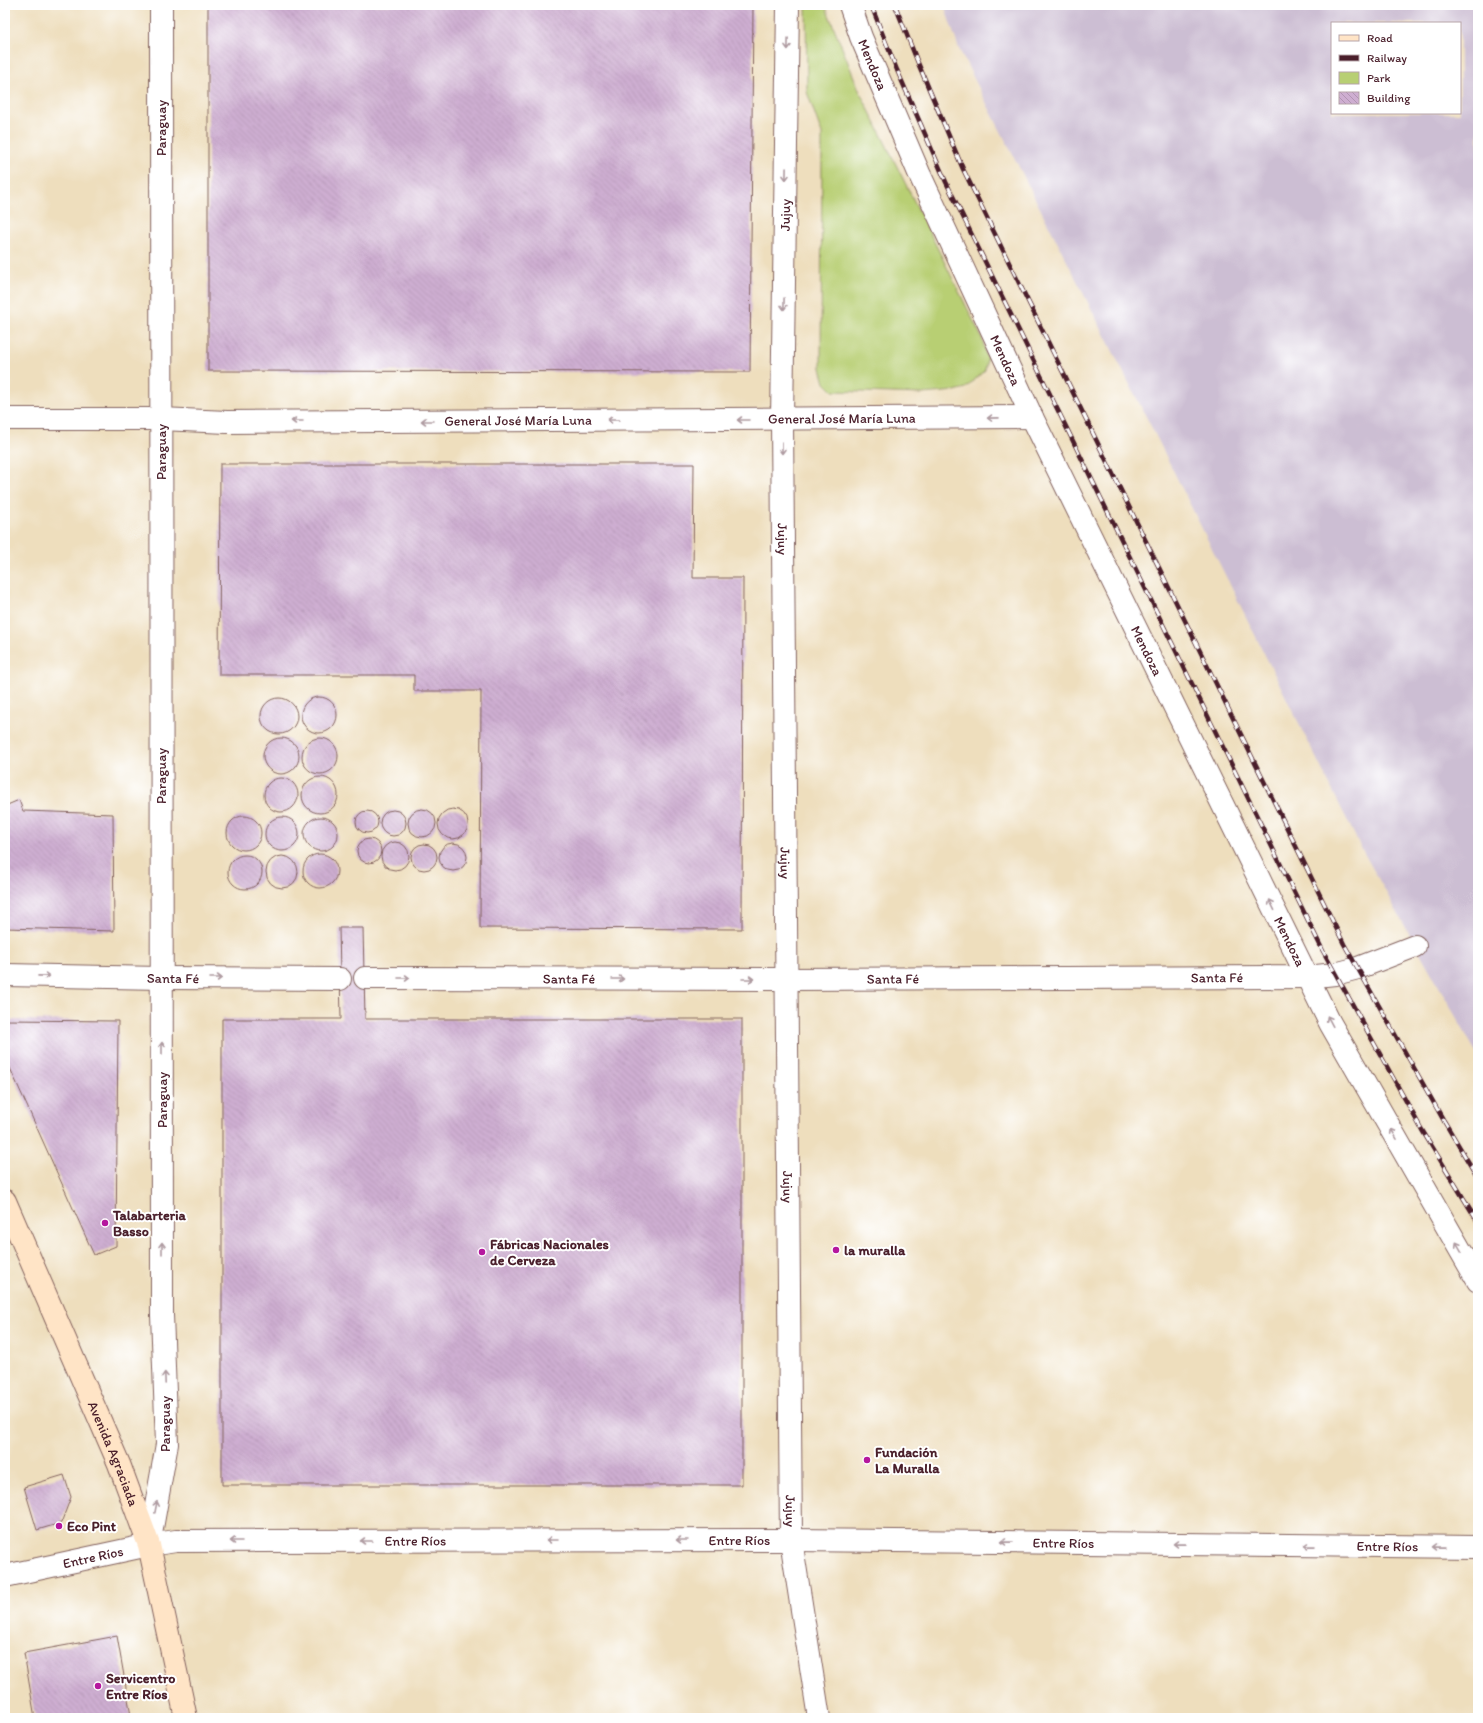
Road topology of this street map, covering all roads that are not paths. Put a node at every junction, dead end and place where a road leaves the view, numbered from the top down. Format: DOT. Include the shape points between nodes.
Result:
graph roads {
  1 [pos="161,5"];
  2 [pos="788,5"];
  3 [pos="850,5"];
  4 [pos="1032,417"];
  5 [pos="5,419"];
  6 [pos="161,419"];
  7 [pos="782,420"];
  8 [pos="1416,946"];
  9 [pos="5,975"];
  10 [pos="1308,977"];
  11 [pos="162,978"];
  12 [pos="364,978"];
  13 [pos="340,979"];
  14 [pos="786,979"];
  15 [pos="5,1201"];
  16 [pos="1478,1281"];
  17 [pos="791,1540"];
  18 [pos="149,1545"];
  19 [pos="1478,1548"];
  20 [pos="5,1576"];
  21 [pos="186,1718"];
  22 [pos="819,1718"];
  1 -- 6 [label="street, Paraguay"];
  2 -- 7 [label="street, Jujuy, one-way"];
  3 -- 4 [label="street, Mendoza" via="919,173"];
  4 -- 7 [label="street, General José María Luna, one-way"];
  10 -- 4 [label="street, Mendoza, one-way"];
  5 -- 6 [label="street, General José María Luna"];
  7 -- 6 [label="street, General José María Luna, one-way" via="227,422"];
  6 -- 11 [label="street, Paraguay"];
  7 -- 14 [label="street, Jujuy, one-way"];
  8 -- 10 [label="street, Santa Fé" via="1358,968"];
  9 -- 11 [label="street, Santa Fé, one-way"];
  10 -- 14 [label="street, Santa Fé"];
  16 -- 10 [label="street, Mendoza, one-way" via="1330,1022"];
  11 -- 13 [label="street, Santa Fé, one-way"];
  18 -- 11 [label="street, Paraguay, one-way" via="167,1444 162,1315"];
  12 -- 14 [label="street, Santa Fé, one-way"];
  14 -- 17 [label="street, Jujuy"];
  15 -- 18 [label="main road, Avenida Agraciada" via="118,1464"];
  17 -- 18 [label="street, Entre Ríos, one-way" via="176,1541"];
  19 -- 17 [label="street, Entre Ríos, one-way"];
  17 -- 22 [label="street, Jujuy"];
  18 -- 20 [label="street, Entre Ríos"];
  18 -- 21 [label="main road, Avenida Agraciada"];
}
